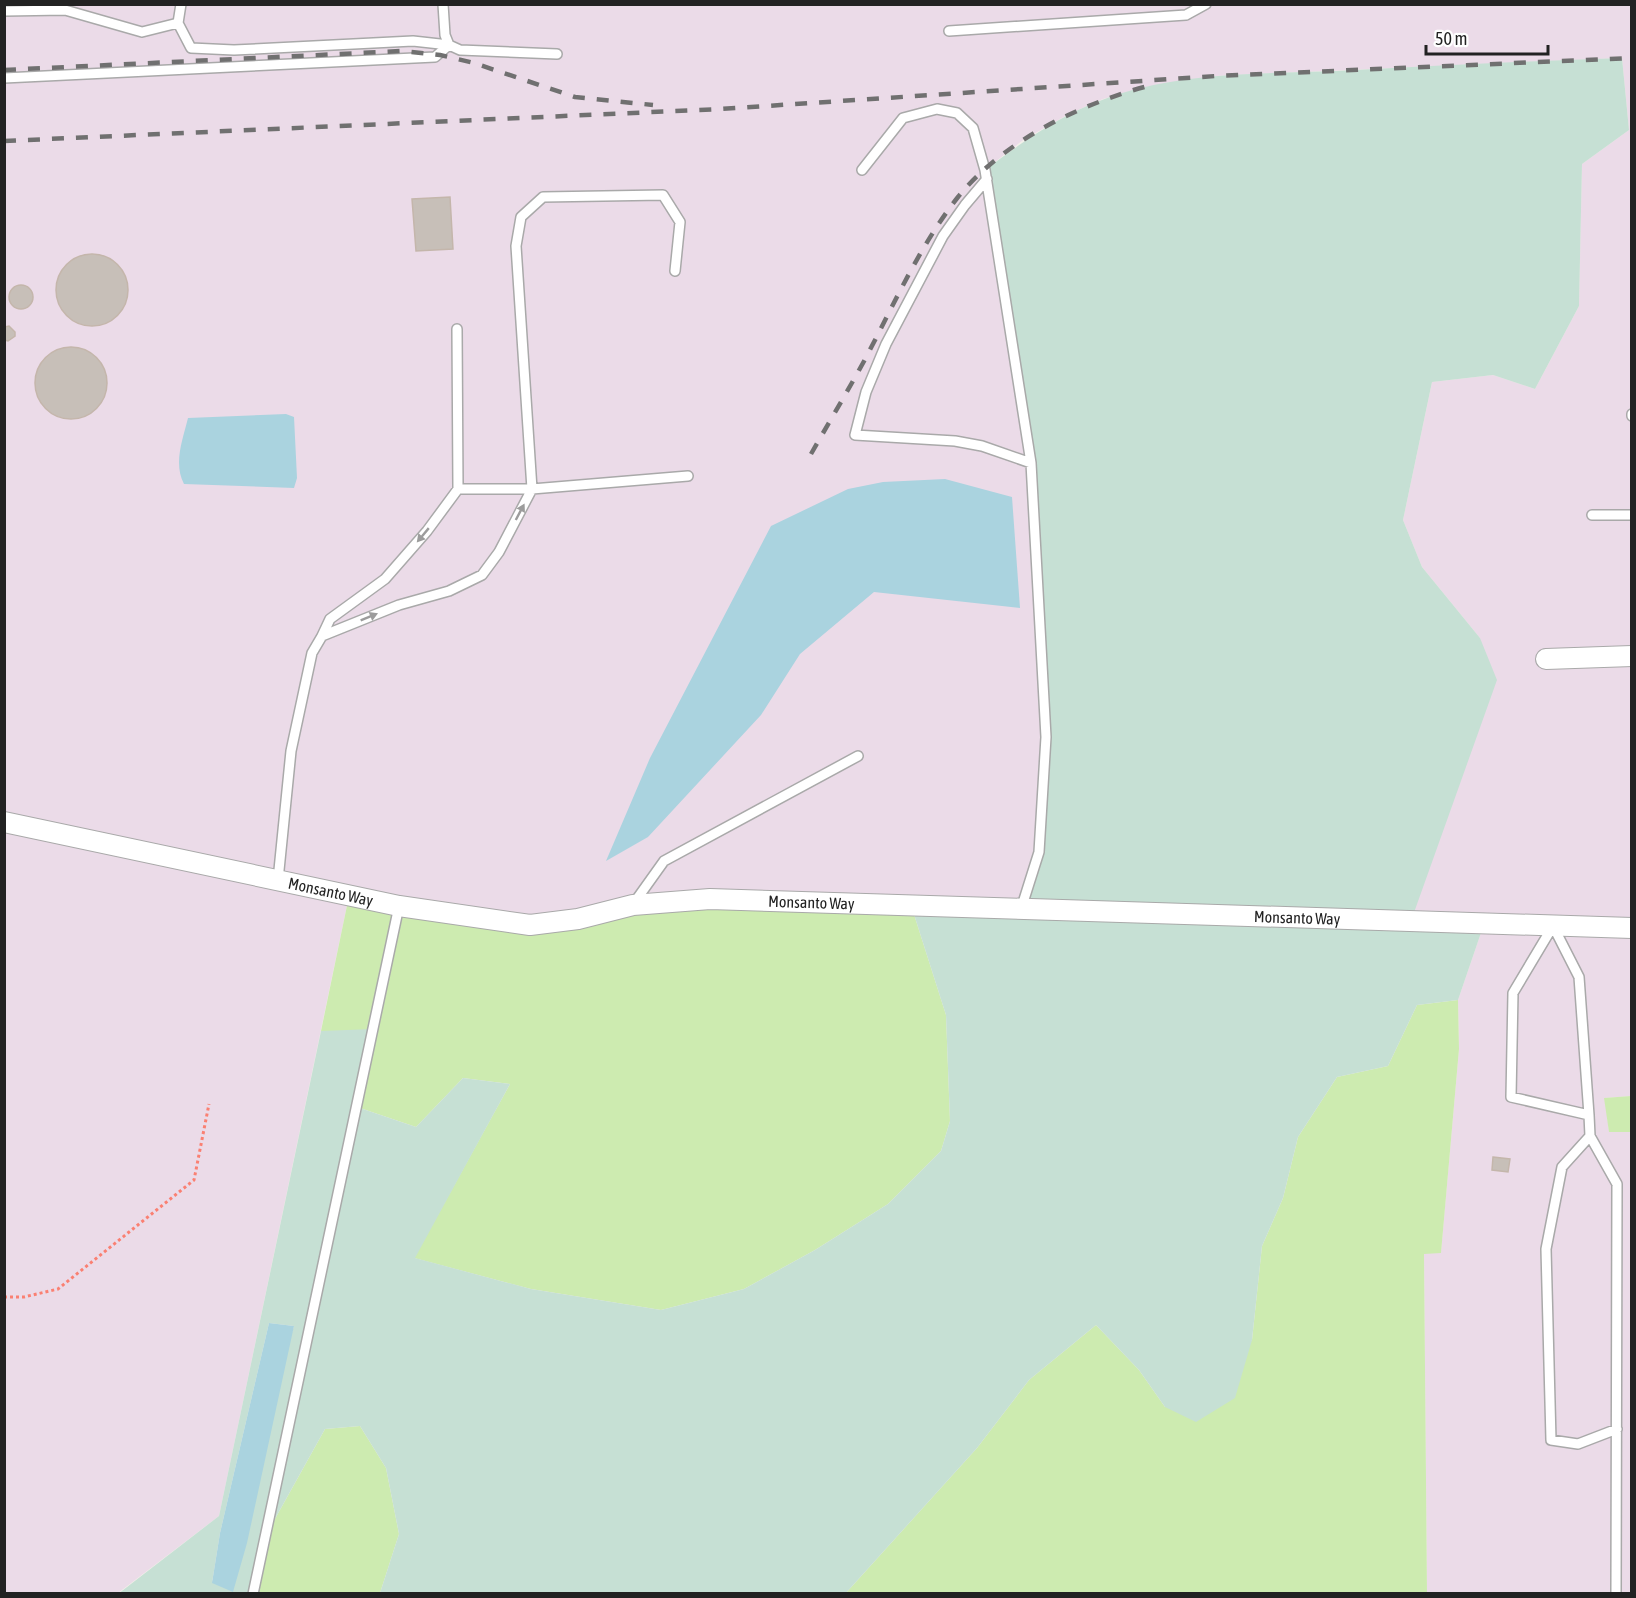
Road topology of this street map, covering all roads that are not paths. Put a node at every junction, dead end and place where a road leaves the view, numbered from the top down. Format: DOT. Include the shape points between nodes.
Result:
graph roads {
  1 [pos="181,4"];
  2 [pos="443,4"];
  3 [pos="1206,4"];
  4 [pos="4,11"];
  5 [pos="178,23"];
  6 [pos="949,32"];
  7 [pos="449,45"];
  8 [pos="557,54"];
  9 [pos="4,78"];
  10 [pos="862,170"];
  11 [pos="987,179"];
  12 [pos="675,271"];
  13 [pos="457,329"];
  14 [pos="1031,463"];
  15 [pos="688,476"];
  16 [pos="458,489"];
  17 [pos="532,489"];
  18 [pos="1592,515"];
  19 [pos="1632,515"];
  20 [pos="322,636"];
  21 [pos="1632,656"];
  22 [pos="1546,659"];
  23 [pos="858,756"];
  24 [pos="4,822"];
  25 [pos="278,880"];
  26 [pos="633,904"];
  27 [pos="399,906"];
  28 [pos="1021,909"];
  29 [pos="1553,926"];
  30 [pos="1632,928"];
  31 [pos="1589,1115"];
  32 [pos="1590,1136"];
  33 [pos="1617,1429"];
  34 [pos="253,1593"];
  35 [pos="1616,1593"];
  1 -- 5 [label="lane"];
  2 -- 7 [label="lane"];
  3 -- 6 [label="lane" via="1186,15"];
  4 -- 5 [label="lane" via="65,10 142,32"];
  5 -- 7 [label="lane" via="191,48 234,51 412,40"];
  7 -- 8 [label="lane" via="460,50"];
  7 -- 9 [label="lane" via="435,57"];
  10 -- 11 [label="lane" via="903,118 937,109 957,113 973,128"];
  11 -- 14 [label="lane"];
  11 -- 14 [label="lane" via="943,236 886,344 866,392 855,435 955,441"];
  12 -- 17 [label="lane" via="680,222 663,195 543,197 521,217 516,246"];
  13 -- 16 [label="lane"];
  14 -- 28 [label="lane" via="1046,737 1039,852"];
  15 -- 17 [label="lane"];
  16 -- 17 [label="lane"];
  16 -- 20 [label="lane, one-way" via="385,579 330,619"];
  20 -- 17 [label="lane, one-way" via="399,605 449,591 482,574 499,552"];
  18 -- 19 [label="lane"];
  20 -- 25 [label="lane" via="312,653 291,751"];
  21 -- 22 [label="street"];
  23 -- 26 [label="lane" via="664,861"];
  24 -- 25 [label="street, Monsanto Way"];
  25 -- 27 [label="street, Monsanto Way"];
  26 -- 27 [label="street, Monsanto Way" via="578,919 530,925"];
  26 -- 28 [label="street, Monsanto Way" via="710,898"];
  27 -- 34 [label="lane"];
  28 -- 29 [label="street, Monsanto Way"];
  29 -- 30 [label="street, Monsanto Way"];
  29 -- 31 [label="lane" via="1579,977"];
  29 -- 31 [label="lane" via="1513,993 1511,1097"];
  31 -- 32 [label="lane"];
  32 -- 33 [label="lane" via="1617,1184"];
  32 -- 33 [label="lane" via="1562,1167 1546,1249 1551,1440 1578,1444"];
  33 -- 35 [label="lane"];
}
